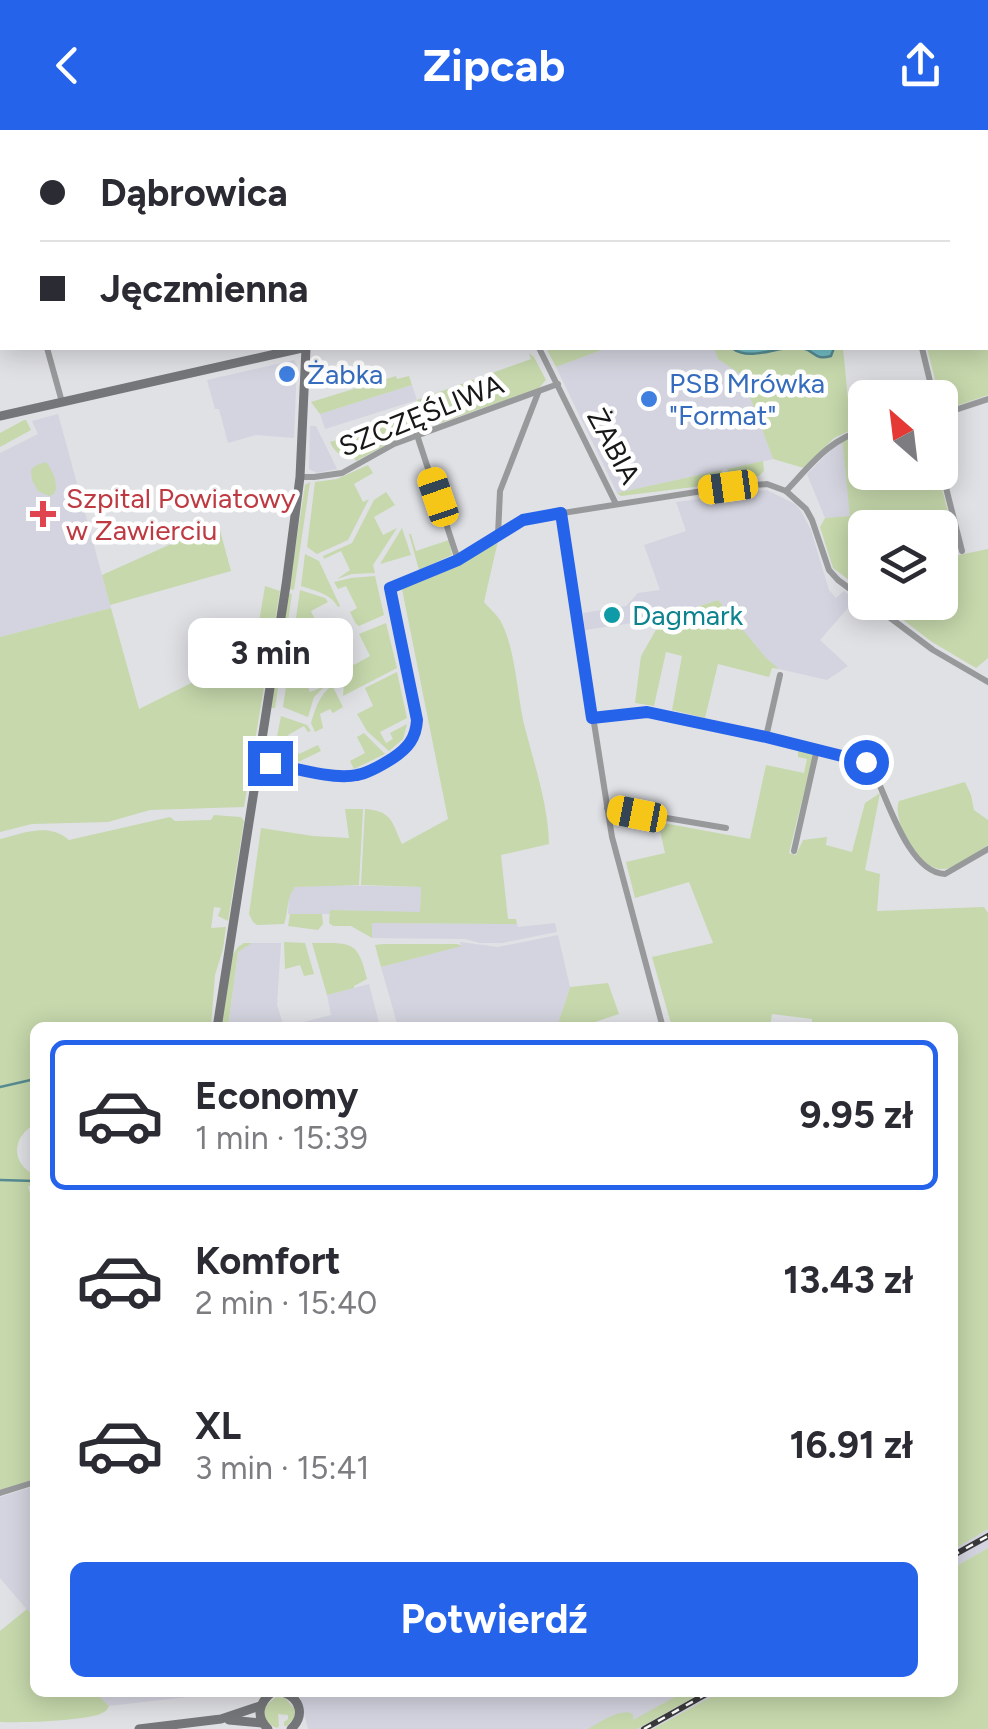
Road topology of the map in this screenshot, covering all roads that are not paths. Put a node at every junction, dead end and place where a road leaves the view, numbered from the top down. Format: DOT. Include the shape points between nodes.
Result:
graph roads {
  1 [pos="48,350"];
  2 [pos="295,350"];
  3 [pos="304,350"];
  4 [pos="540,350"];
  5 [pos="922,350"];
  6 [pos="930,380"];
  7 [pos="558,384"];
  8 [pos="538,392"];
  9 [pos="988,399"];
  10 [pos="62,403"];
  11 [pos="958,409"];
  12 [pos="0,416"];
  13 [pos="416,435"];
  14 [pos="848,436"];
  15 [pos="300,477"];
  16 [pos="947,490"];
  17 [pos="786,491"];
  18 [pos="616,504"];
  19 [pos="561,513"];
  20 [pos="498,535"];
  21 [pos="962,551"];
  22 [pos="458,560"];
  23 [pos="848,587"];
  24 [pos="893,620"];
  25 [pos="780,675"];
  26 [pos="988,682"];
  27 [pos="592,718"];
  28 [pos="766,737"];
  29 [pos="817,748"];
  30 [pos="259,761"];
  31 [pos="607,808"];
  32 [pos="726,828"];
  33 [pos="988,849"];
  34 [pos="794,851"];
  35 [pos="217,1022"];
  36 [pos="661,1022"];
  37 [pos="30,1484"];
  38 [pos="0,1493"];
  39 [pos="274,1697"];
  40 [pos="289,1697"];
  41 [pos="260,1706"];
  42 [pos="221,1719"];
  43 [pos="265,1726"];
  44 [pos="293,1728"];
  45 [pos="140,1729"];
  1 -- 10 [label="street"];
  2 -- 10 [label="street"];
  3 -- 15 [label="street"];
  4 -- 7 [label="street, ŻABIA"];
  5 -- 6 [label="street"];
  7 -- 8 [label="street, SZCZĘŚLIWA"];
  7 -- 18 [label="street, ŻABIA"];
  8 -- 13 [label="street, SZCZĘŚLIWA"];
  8 -- 20 [label="street" via="500,491"];
  9 -- 11 [label="street"];
  10 -- 12 [label="street"];
  13 -- 15 [label="street, SZCZĘŚLIWA" via="342,472"];
  13 -- 22 [label="street"];
  14 -- 17 [label="street"];
  15 -- 30 [label="street"];
  16 -- 21 [label="street"];
  17 -- 18 [label="street, ŻABIA" via="759,483"];
  17 -- 23 [label="street" via="806,509 829,570"];
  18 -- 19 [label="street"];
  19 -- 20 [label="street" via="523,520"];
  19 -- 27 [label="street"];
  20 -- 22 [label="street"];
  22 -- 30 [label="street" via="390,588 417,720 409,745 355,776"];
  24 -- 26 [label="street"];
  25 -- 28 [label="street"];
  27 -- 28 [label="street" via="647,712"];
  27 -- 31 [label="street"];
  28 -- 29 [label="street"];
  29 -- 33 [label="street" via="870,766 916,858 937,874"];
  29 -- 34 [label="street"];
  30 -- 35 [label="street"];
  31 -- 32 [label="street"];
  31 -- 36 [label="street"];
  37 -- 38 [label="street"];
  39 -- 41 [label="street"];
  40 -- 44 [label="street" via="300,1710"];
  41 -- 42 [label="street"];
  41 -- 43 [label="street"];
  42 -- 43 [label="street"];
  42 -- 45 [label="street"];
}
